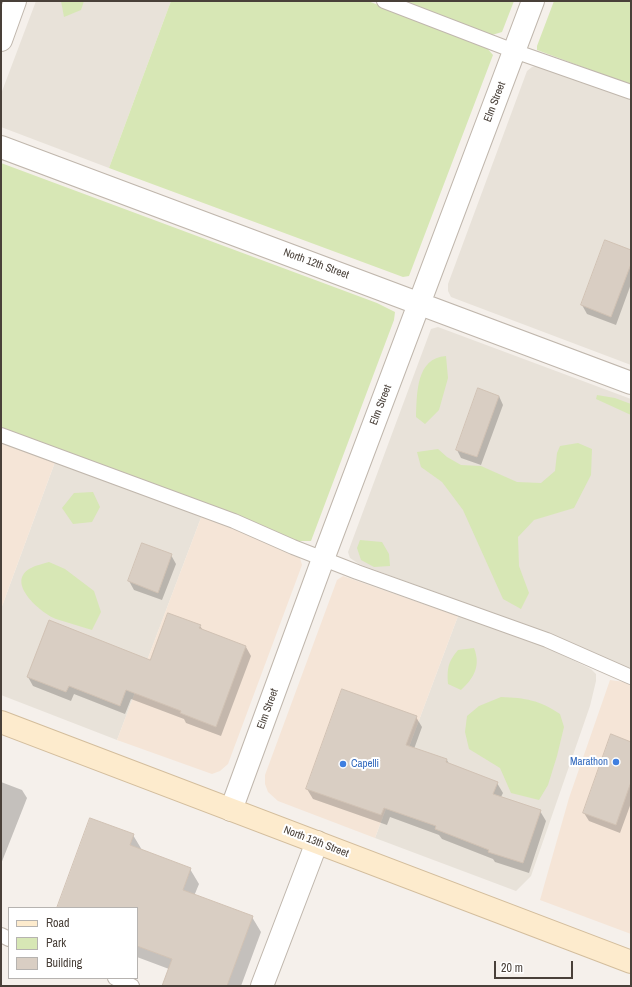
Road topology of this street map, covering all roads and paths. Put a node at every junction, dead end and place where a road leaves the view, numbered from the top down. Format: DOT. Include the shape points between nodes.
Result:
graph roads {
  1 [pos="15,1"];
  2 [pos="384,1"];
  3 [pos="533,1"];
  4 [pos="1,40"];
  5 [pos="514,51"];
  6 [pos="631,92"];
  7 [pos="1,147"];
  8 [pos="420,302"];
  9 [pos="631,383"];
  10 [pos="1,434"];
  11 [pos="323,559"];
  12 [pos="631,677"];
  13 [pos="1,722"];
  14 [pos="231,810"];
  15 [pos="317,842"];
  16 [pos="631,962"];
  17 [pos="117,979"];
  18 [pos="132,986"];
  19 [pos="262,986"];
  1 -- 4 [label="street"];
  2 -- 5 [label="lane"];
  3 -- 5 [label="street, Elm Street"];
  5 -- 6 [label="lane"];
  5 -- 8 [label="street, Elm Street"];
  7 -- 8 [label="street, North 12th Street"];
  8 -- 9 [label="street, North 12th Street"];
  8 -- 11 [label="street, Elm Street"];
  10 -- 11 [label="lane" via="234,521"];
  11 -- 12 [label="lane" via="547,640"];
  11 -- 14 [label="street, Elm Street"];
  13 -- 14 [label="main road, North 13th Street"];
  14 -- 15 [label="main road, North 13th Street"];
  15 -- 16 [label="main road, North 13th Street"];
  15 -- 19 [label="street"];
  17 -- 18 [label="lane"];
}
